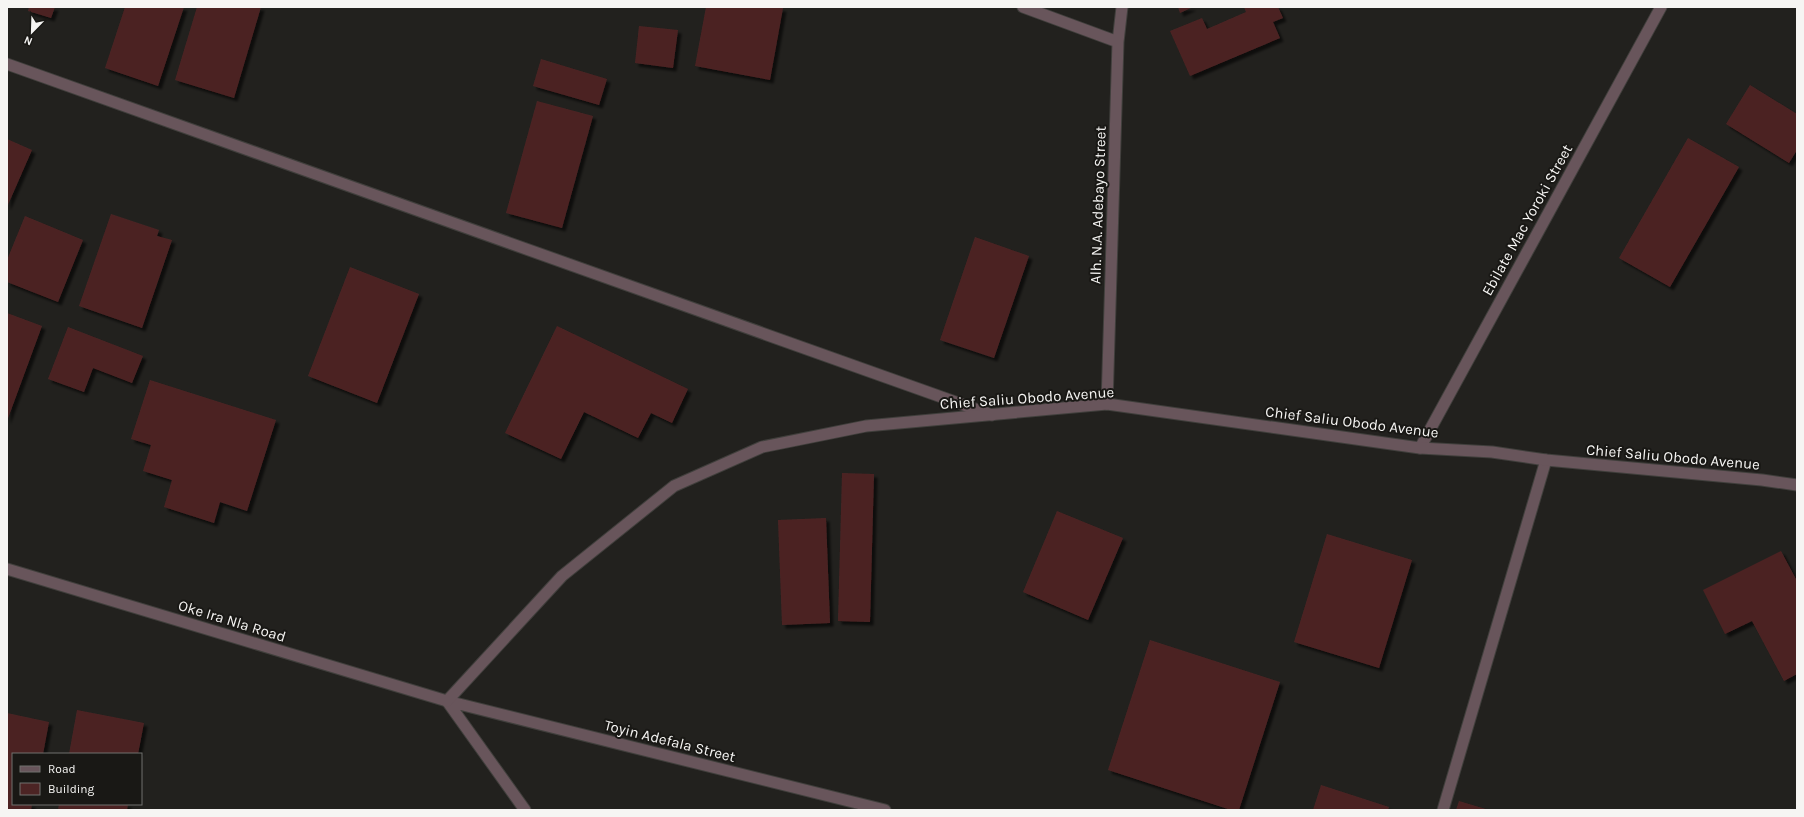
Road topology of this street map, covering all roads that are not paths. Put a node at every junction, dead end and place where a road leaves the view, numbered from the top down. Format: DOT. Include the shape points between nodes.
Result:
graph roads {
  1 [pos="1023,7"];
  2 [pos="1122,7"];
  3 [pos="1661,7"];
  4 [pos="1118,42"];
  5 [pos="7,64"];
  6 [pos="1108,404"];
  7 [pos="993,415"];
  8 [pos="1420,448"];
  9 [pos="1546,460"];
  10 [pos="1797,485"];
  11 [pos="7,569"];
  12 [pos="447,701"];
  13 [pos="525,810"];
  14 [pos="886,810"];
  15 [pos="1443,810"];
  1 -- 4 [label="street"];
  2 -- 4 [label="street, Alh. N.A. Adebayo Street"];
  3 -- 8 [label="street, Ebilate Mac Yoroki Street"];
  4 -- 6 [label="street, Alh. N.A. Adebayo Street"];
  5 -- 7 [label="street"];
  6 -- 7 [label="street, Chief Saliu Obodo Avenue"];
  6 -- 8 [label="street, Chief Saliu Obodo Avenue"];
  7 -- 12 [label="street, Chief Saliu Obodo Avenue" via="866,426 762,447 674,486 562,576"];
  8 -- 9 [label="street, Chief Saliu Obodo Avenue" via="1492,452"];
  9 -- 10 [label="street, Chief Saliu Obodo Avenue"];
  9 -- 15 [label="street"];
  11 -- 12 [label="street, Oke Ira Nla Road"];
  12 -- 13 [label="street"];
  12 -- 14 [label="street, Toyin Adefala Street"];
}
